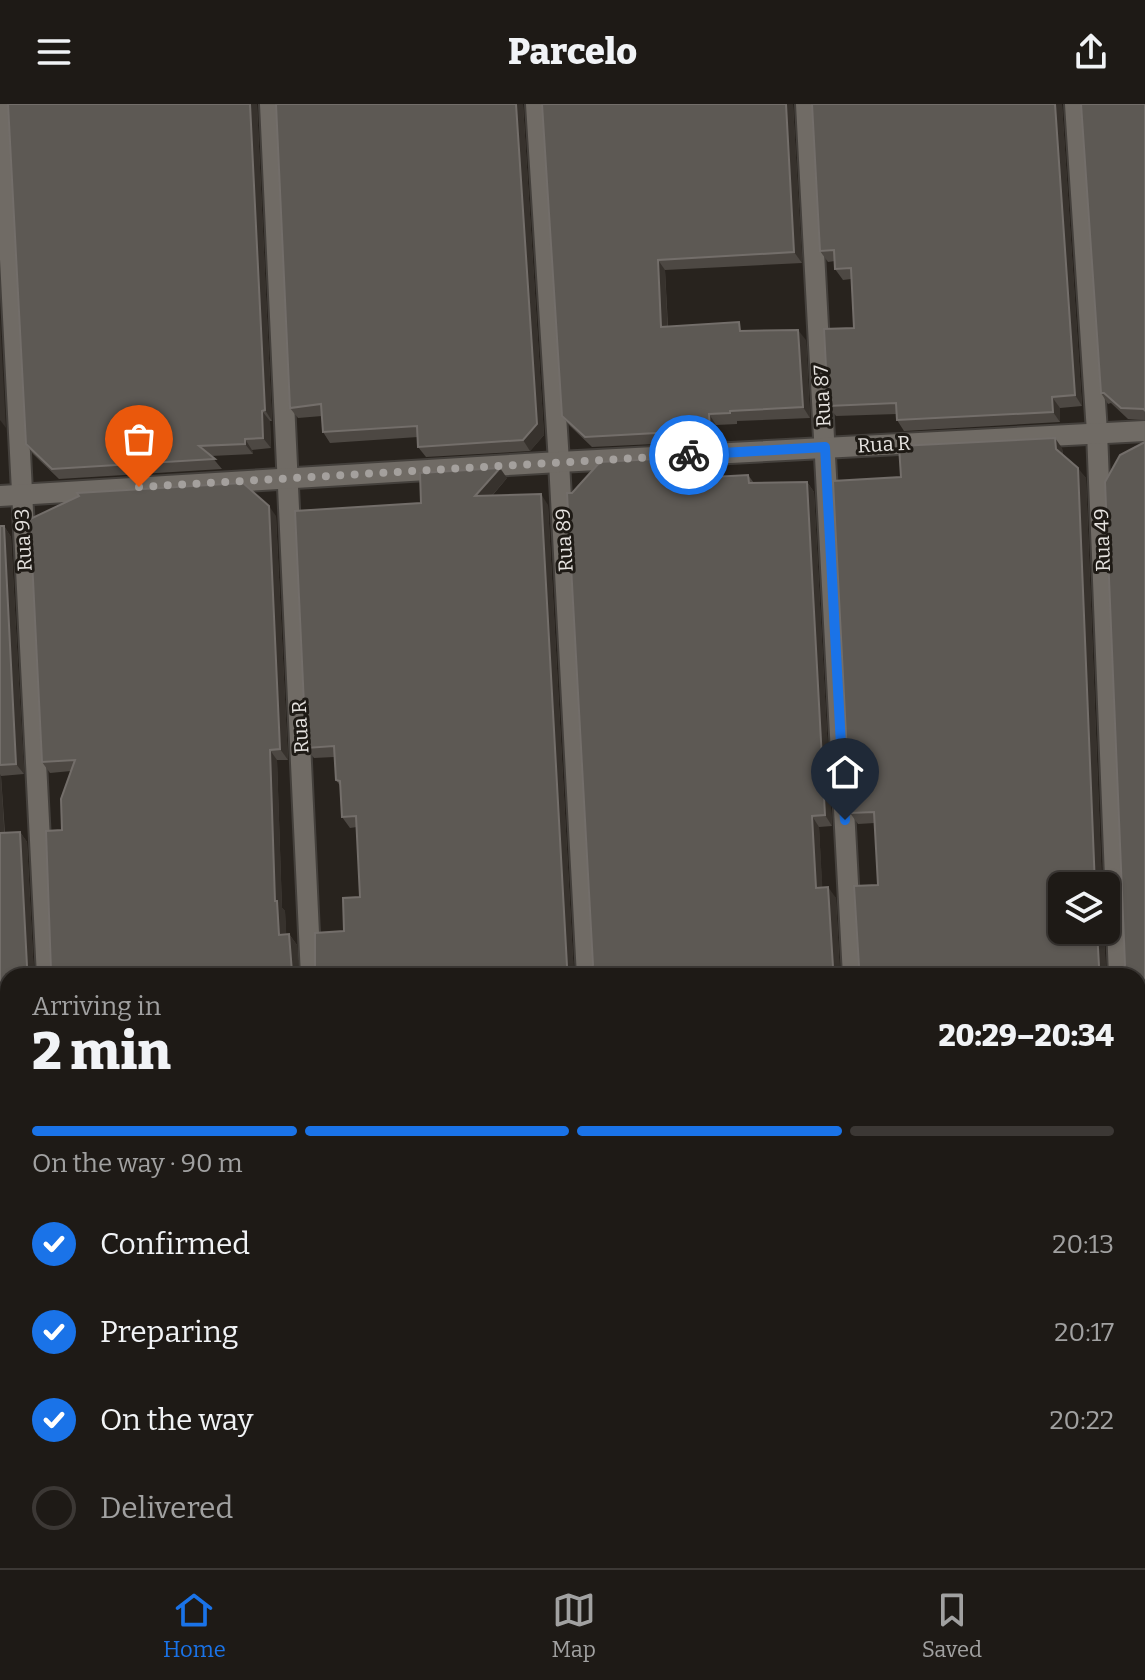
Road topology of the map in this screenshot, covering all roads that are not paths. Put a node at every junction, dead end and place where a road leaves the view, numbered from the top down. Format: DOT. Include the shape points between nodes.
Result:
graph roads {
  1 [pos="2,104"];
  2 [pos="270,104"];
  3 [pos="536,104"];
  4 [pos="806,104"];
  5 [pos="1075,104"];
  6 [pos="1145,431"];
  7 [pos="1097,432"];
  8 [pos="825,447"];
  9 [pos="559,462"];
  10 [pos="288,478"];
  11 [pos="10,495"];
  12 [pos="46,968"];
  13 [pos="311,968"];
  14 [pos="587,968"];
  15 [pos="853,968"];
  16 [pos="1119,968"];
  1 -- 11 [label="street, Rua 93"];
  2 -- 10 [label="street, Rua R"];
  3 -- 9 [label="street, Rua 89"];
  4 -- 8 [label="street, Rua 87"];
  5 -- 7 [label="street, Rua 49"];
  6 -- 7 [label="street, Rua R"];
  7 -- 8 [label="street, Rua R"];
  7 -- 16 [label="street, Rua 49"];
  8 -- 9 [label="street, Rua R"];
  8 -- 15 [label="street, Rua 87"];
  9 -- 10 [label="street, Rua R"];
  9 -- 14 [label="street, Rua 89"];
  10 -- 11 [label="street, Rua R"];
  10 -- 13 [label="street, Rua R"];
  11 -- 12 [label="street, Rua 93"];
}
